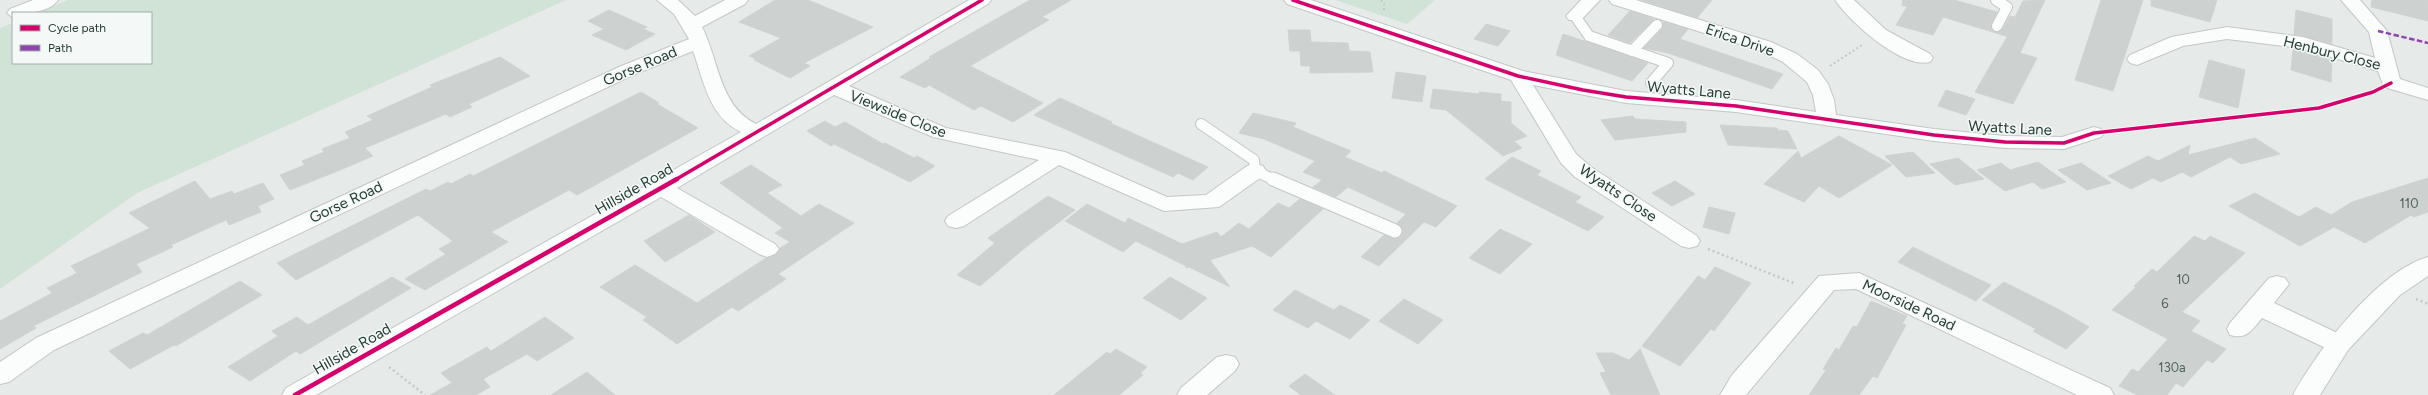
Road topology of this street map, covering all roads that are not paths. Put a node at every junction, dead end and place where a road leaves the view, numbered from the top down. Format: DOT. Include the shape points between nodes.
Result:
graph roads {
  1 [pos="49,0"];
  2 [pos="666,0"];
  3 [pos="739,0"];
  4 [pos="982,0"];
  5 [pos="1293,0"];
  6 [pos="1590,0"];
  7 [pos="1618,0"];
  8 [pos="1844,0"];
  9 [pos="1996,0"];
  10 [pos="2350,0"];
  11 [pos="19,12"];
  12 [pos="12,14"];
  13 [pos="1575,16"];
  14 [pos="0,20"];
  15 [pos="1657,25"];
  16 [pos="1997,26"];
  17 [pos="696,33"];
  18 [pos="1632,51"];
  19 [pos="1923,58"];
  20 [pos="2138,59"];
  21 [pos="2387,67"];
  22 [pos="1518,76"];
  23 [pos="1651,83"];
  24 [pos="833,87"];
  25 [pos="2428,94"];
  26 [pos="1826,119"];
  27 [pos="1201,124"];
  28 [pos="757,132"];
  29 [pos="2094,133"];
  30 [pos="1058,157"];
  31 [pos="1255,171"];
  32 [pos="661,188"];
  33 [pos="956,221"];
  34 [pos="1395,231"];
  35 [pos="1689,241"];
  36 [pos="767,249"];
  37 [pos="2428,265"];
  38 [pos="2277,284"];
  39 [pos="2258,306"];
  40 [pos="2239,329"];
  41 [pos="2339,344"];
  42 [pos="1226,364"];
  43 [pos="0,375"];
  44 [pos="295,395"];
  45 [pos="1190,395"];
  46 [pos="1733,395"];
  47 [pos="2101,395"];
  48 [pos="2306,395"];
  1 -- 11 [label="street"];
  2 -- 17 [label="street"];
  3 -- 17 [label="street, Gorse Road"];
  4 -- 24 [label="street, Hillside Road"];
  5 -- 22 [label="street, Wyatts Lane"];
  6 -- 13 [label="street"];
  7 -- 26 [label="street, Erica Drive" via="1759,45 1797,61 1812,74 1826,101"];
  8 -- 19 [label="street" via="1877,34 1892,45"];
  9 -- 16 [label="lane" via="2006,7"];
  10 -- 21 [label="street, Henbury Close" via="2378,30"];
  12 -- 14 [label="street"];
  13 -- 18 [label="lane" via="1589,36"];
  15 -- 18 [label="lane"];
  17 -- 28 [label="street" via="715,94 731,118"];
  17 -- 43 [label="street, Gorse Road" via="626,70 52,340"];
  18 -- 23 [label="lane" via="1668,63"];
  20 -- 21 [label="street, Henbury Close" via="2178,41 2227,33 2303,43"];
  21 -- 25 [label="street, Henbury Close" via="2391,83"];
  22 -- 26 [label="street, Wyatts Lane" via="1626,97 1736,106"];
  22 -- 35 [label="street, Wyatts Close" via="1568,158 1583,172"];
  24 -- 28 [label="street, Hillside Road"];
  24 -- 30 [label="street, Viewside Close" via="940,133"];
  26 -- 29 [label="street, Wyatts Lane" via="1934,135 2005,142 2064,143"];
  27 -- 31 [label="lane" via="1244,151 1254,160"];
  28 -- 32 [label="street, Hillside Road"];
  30 -- 31 [label="street, Viewside Close" via="1164,204 1211,202"];
  30 -- 33 [label="street"];
  31 -- 34 [label="lane"];
  32 -- 36 [label="street"];
  32 -- 44 [label="street, Hillside Road"];
  37 -- 41 [label="street" via="2392,289"];
  38 -- 39 [label="street"];
  39 -- 40 [label="street"];
  39 -- 41 [label="street"];
  41 -- 48 [label="street"];
  42 -- 45 [label="street"];
  46 -- 47 [label="street, Moorside Road" via="1741,382 1827,282 1859,280"];
}
